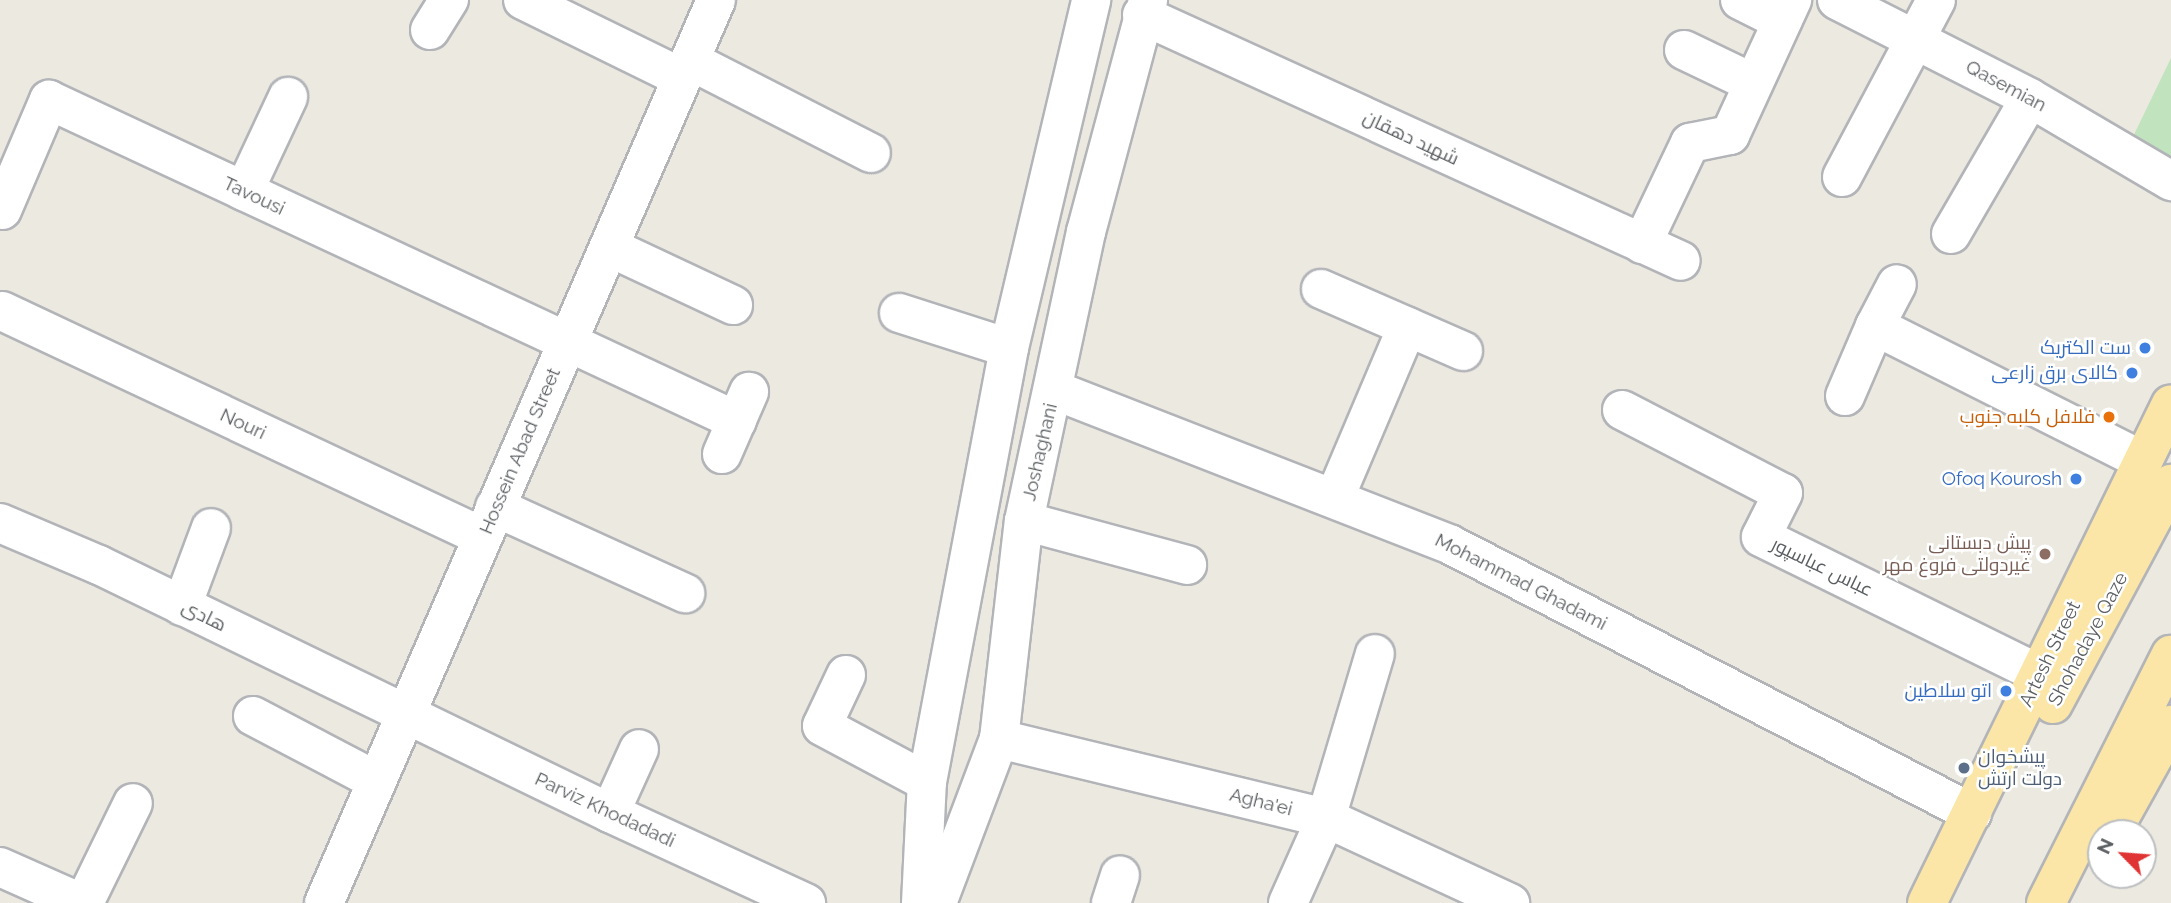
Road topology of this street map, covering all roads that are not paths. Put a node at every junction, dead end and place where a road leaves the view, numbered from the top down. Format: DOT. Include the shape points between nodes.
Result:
graph roads {
  1 [pos="523,0"];
  2 [pos="716,0"];
  3 [pos="1091,0"];
  4 [pos="1740,0"];
  5 [pos="1837,0"];
  6 [pos="1936,0"];
  7 [pos="1145,8"];
  8 [pos="1787,10"];
  9 [pos="1918,39"];
  10 [pos="1684,50"];
  11 [pos="686,70"];
  12 [pos="1753,83"];
  13 [pos="288,97"];
  14 [pos="2030,98"];
  15 [pos="871,153"];
  16 [pos="1842,177"];
  17 [pos="2171,181"];
  18 [pos="244,191"];
  19 [pos="2,210"];
  20 [pos="1041,220"];
  21 [pos="1086,232"];
  22 [pos="1951,234"];
  23 [pos="1642,244"];
  24 [pos="609,247"];
  25 [pos="1681,261"];
  26 [pos="1897,284"];
  27 [pos="1321,289"];
  28 [pos="733,305"];
  29 [pos="2,311"];
  30 [pos="898,313"];
  31 [pos="1875,326"];
  32 [pos="1407,327"];
  33 [pos="567,342"];
  34 [pos="1009,348"];
  35 [pos="1463,351"];
  36 [pos="1054,390"];
  37 [pos="1844,396"];
  38 [pos="2171,404"];
  39 [pos="1622,410"];
  40 [pos="736,422"];
  41 [pos="2157,472"];
  42 [pos="1335,497"];
  43 [pos="1024,521"];
  44 [pos="489,522"];
  45 [pos="0,523"];
  46 [pos="211,528"];
  47 [pos="1187,565"];
  48 [pos="685,593"];
  49 [pos="182,606"];
  50 [pos="1375,654"];
  51 [pos="2171,655"];
  52 [pos="2040,674"];
  53 [pos="846,675"];
  54 [pos="406,714"];
  55 [pos="253,716"];
  56 [pos="2171,725"];
  57 [pos="999,739"];
  58 [pos="639,749"];
  59 [pos="2161,764"];
  60 [pos="377,781"];
  61 [pos="927,782"];
  62 [pos="133,803"];
  63 [pos="610,813"];
  64 [pos="1972,813"];
  65 [pos="1326,818"];
  66 [pos="2121,819"];
  67 [pos="0,867"];
  68 [pos="2087,878"];
  69 [pos="745,890"];
  70 [pos="67,900"];
  71 [pos="324,903"];
  72 [pos="806,903"];
  73 [pos="921,903"];
  74 [pos="937,903"];
  75 [pos="1289,903"];
  76 [pos="1510,903"];
  77 [pos="1927,903"];
  78 [pos="1944,903"];
  79 [pos="2046,903"];
  80 [pos="2073,903"];
  1 -- 11 [label="street"];
  2 -- 11 [label="street, Hossein Abad Street"];
  3 -- 20 [label="street"];
  4 -- 8 [label="street"];
  5 -- 9 [label="street, Qasemian"];
  6 -- 9 [label="street"];
  7 -- 21 [label="street, Joshaghani"];
  7 -- 23 [label="street, شهید دهقان"];
  8 -- 12 [label="street"];
  9 -- 14 [label="street, Qasemian"];
  9 -- 16 [label="street"];
  10 -- 12 [label="street"];
  11 -- 15 [label="street"];
  11 -- 24 [label="street, Hossein Abad Street"];
  12 -- 23 [label="street" via="1730,135 1690,144"];
  13 -- 18 [label="street"];
  14 -- 17 [label="street, Qasemian"];
  14 -- 22 [label="street"];
  18 -- 19 [label="street, Tavousi" via="49,100"];
  18 -- 33 [label="street, Tavousi"];
  20 -- 21 [label="street"];
  20 -- 34 [label="street"];
  21 -- 36 [label="street, Joshaghani"];
  23 -- 25 [label="street, شهید دهقان"];
  24 -- 28 [label="street"];
  24 -- 33 [label="street, Hossein Abad Street"];
  26 -- 31 [label="street"];
  27 -- 32 [label="street"];
  29 -- 44 [label="street, Nouri"];
  30 -- 34 [label="street"];
  31 -- 37 [label="street"];
  31 -- 41 [label="street"];
  32 -- 35 [label="street"];
  32 -- 42 [label="street"];
  33 -- 40 [label="street, Tavousi"];
  33 -- 44 [label="street, Hossein Abad Street"];
  34 -- 61 [label="street"];
  36 -- 42 [label="street, Mohammad Ghadami"];
  36 -- 43 [label="street, Joshaghani"];
  38 -- 41 [label="main road, Artesh Street"];
  39 -- 52 [label="street, عباس عباسپور" via="1783,493 1761,537"];
  41 -- 52 [label="main road, Artesh Street"];
  41 -- 78 [label="main road, Shohadaye Qaze"];
  42 -- 64 [label="street, Mohammad Ghadami" via="1451,545"];
  43 -- 47 [label="street"];
  43 -- 57 [label="street, Joshaghani"];
  44 -- 48 [label="street, Nouri"];
  44 -- 54 [label="street, Hossein Abad Street"];
  45 -- 49 [label="street, هادی"];
  46 -- 49 [label="street"];
  49 -- 54 [label="street, هادی"];
  50 -- 65 [label="street"];
  51 -- 79 [label="main road"];
  52 -- 64 [label="main road, Artesh Street"];
  53 -- 61 [label="street" via="822,726"];
  54 -- 60 [label="street, Hossein Abad Street"];
  54 -- 63 [label="street, Parviz Khodadadi"];
  55 -- 60 [label="street"];
  56 -- 59 [label="main road"];
  57 -- 65 [label="street, Agha'ei"];
  57 -- 74 [label="street, Joshaghani"];
  58 -- 63 [label="street"];
  59 -- 66 [label="main road"];
  60 -- 71 [label="street, Hossein Abad Street"];
  61 -- 73 [label="street"];
  62 -- 70 [label="street"];
  63 -- 69 [label="street, Parviz Khodadadi"];
  64 -- 77 [label="main road, Artesh Street"];
  65 -- 75 [label="street"];
  65 -- 76 [label="street, Agha'ei"];
  67 -- 70 [label="street"];
  68 -- 80 [label="main road"];
  69 -- 72 [label="street, Parviz Khodadadi"];
}
